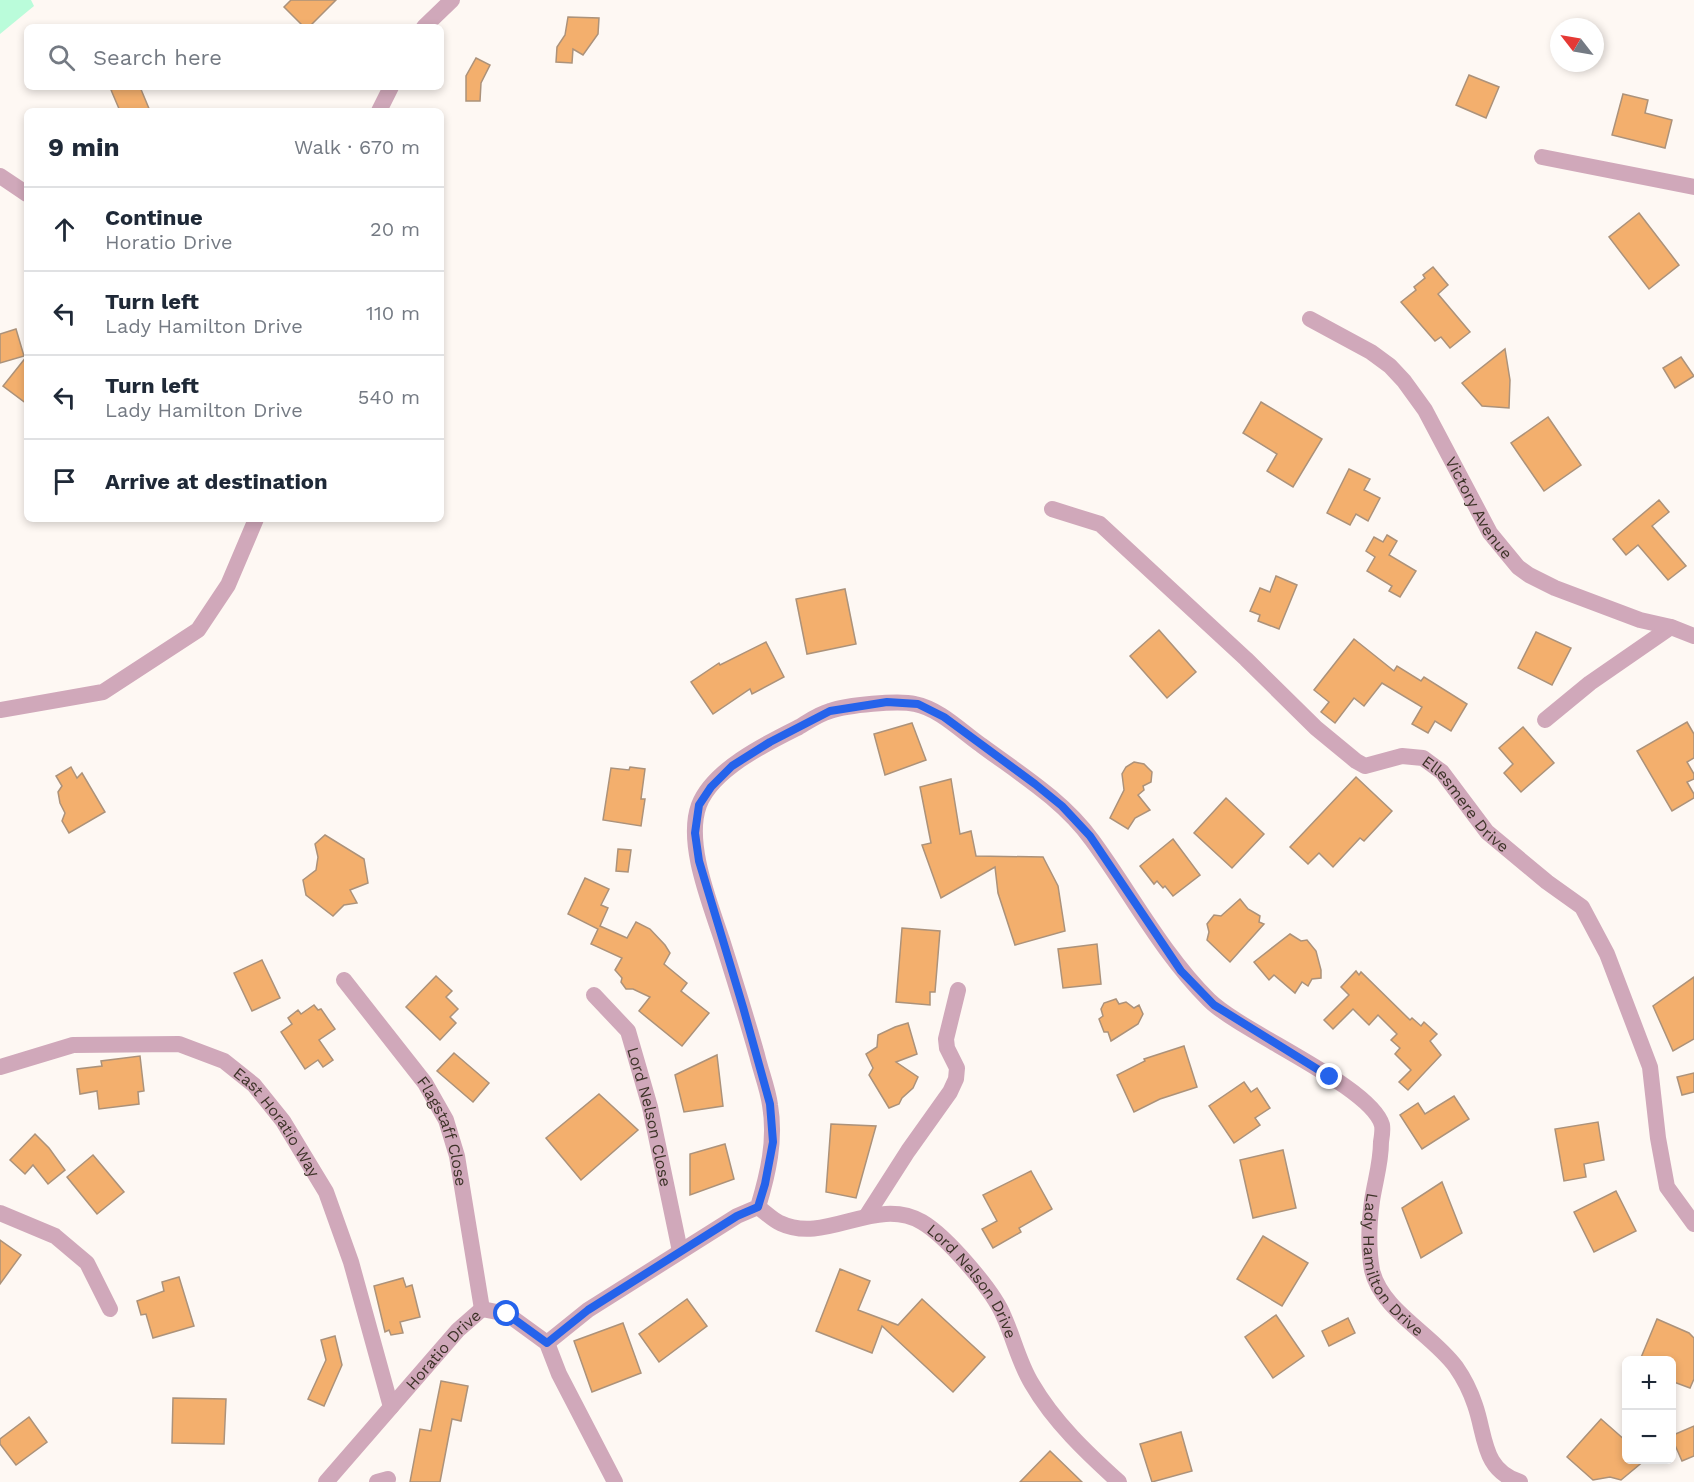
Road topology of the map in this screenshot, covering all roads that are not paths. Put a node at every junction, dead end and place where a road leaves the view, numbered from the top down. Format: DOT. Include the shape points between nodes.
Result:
graph roads {
  1 [pos="446,2"];
  2 [pos="427,24"];
  3 [pos="390,90"];
  4 [pos="380,108"];
  5 [pos="1542,158"];
  6 [pos="0,176"];
  7 [pos="1694,187"];
  8 [pos="24,193"];
  9 [pos="1310,319"];
  10 [pos="1052,509"];
  11 [pos="255,522"];
  12 [pos="1671,627"];
  13 [pos="1694,636"];
  14 [pos="0,710"];
  15 [pos="1545,720"];
  16 [pos="344,980"];
  17 [pos="958,990"];
  18 [pos="594,995"];
  19 [pos="0,1067"];
  20 [pos="758,1207"];
  21 [pos="0,1213"];
  22 [pos="867,1215"];
  23 [pos="1694,1224"];
  24 [pos="680,1251"];
  25 [pos="110,1309"];
  26 [pos="482,1309"];
  27 [pos="547,1343"];
  28 [pos="391,1407"];
  29 [pos="326,1482"];
  30 [pos="615,1482"];
  31 [pos="1119,1482"];
  32 [pos="1520,1482"];
  1 -- 2 [label="street"];
  3 -- 4 [label="street"];
  5 -- 7 [label="street"];
  6 -- 8 [label="street"];
  9 -- 12 [label="street, Victory Avenue" via="1371,352 1404,381 1425,410 1490,533 1518,567 1555,588 1640,620"];
  10 -- 23 [label="street, Ellesmere Drive" via="1100,524 1356,761 1365,766 1402,756 1423,758 1442,772 1487,832 1582,908 1607,954 1650,1067 1667,1186"];
  11 -- 14 [label="street" via="228,585 198,630 103,692"];
  12 -- 13 [label="street, Victory Avenue"];
  12 -- 15 [label="street" via="1590,683"];
  16 -- 26 [label="street, Flagstaff Close" via="425,1083 446,1120 457,1155"];
  17 -- 22 [label="street" via="946,1039 957,1068 956,1079"];
  18 -- 24 [label="street, Lord Nelson Close" via="628,1031 650,1107"];
  19 -- 28 [label="street, East Horatio Way" via="73,1045 179,1044 224,1061 254,1084 283,1121 326,1192 351,1262"];
  20 -- 22 [label="street, Lord Nelson Drive" via="780,1223 807,1229"];
  20 -- 24 [label="street"];
  20 -- 32 [label="street, Lady Hamilton Drive" via="773,1142 770,1104 699,861 695,833 699,805 732,766 830,711 887,702 918,704 944,717 1062,806 1090,836 1181,971 1214,1005 1369,1104 1382,1124 1370,1244 1373,1273 1380,1291 1457,1368 1475,1405 1482,1439 1497,1469"];
  21 -- 25 [label="street" via="55,1236 87,1263"];
  22 -- 31 [label="street, Lord Nelson Drive" via="900,1214 921,1221 961,1257 1004,1315 1031,1383 1050,1411"];
  24 -- 27 [label="street" via="588,1310"];
  26 -- 27 [label="street, Horatio Drive" via="507,1314"];
  26 -- 28 [label="street, Horatio Drive" via="458,1330"];
  27 -- 30 [label="street"];
  28 -- 29 [label="street, Horatio Drive"];
}
